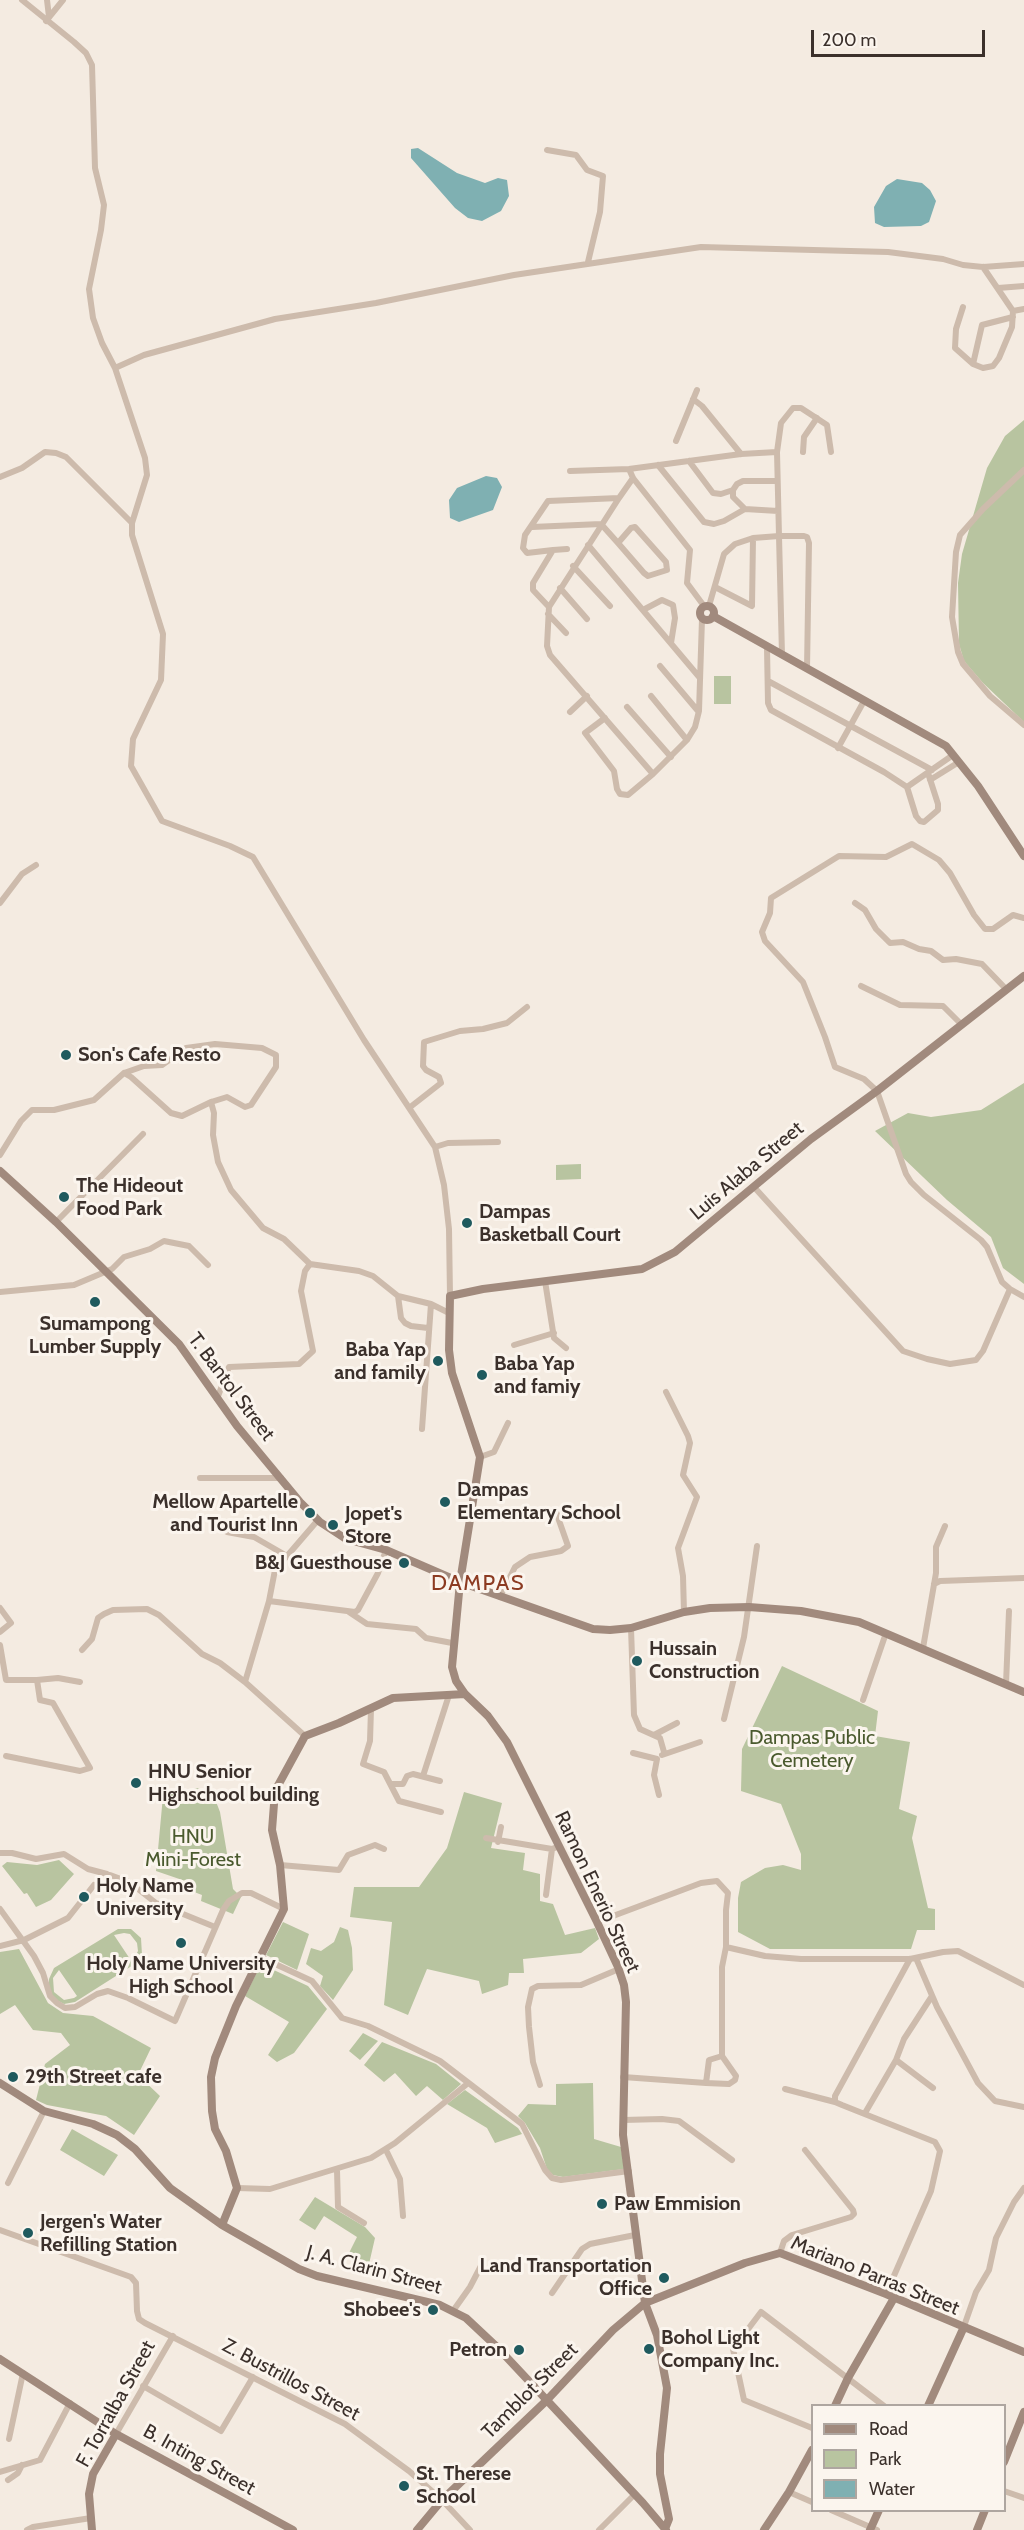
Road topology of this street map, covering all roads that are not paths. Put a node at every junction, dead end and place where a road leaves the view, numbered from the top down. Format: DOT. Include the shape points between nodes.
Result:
graph roads {
  1 [pos="22,0"];
  2 [pos="33,0"];
  3 [pos="47,0"];
  4 [pos="63,0"];
  5 [pos="33,11"];
  6 [pos="47,19"];
  7 [pos="547,150"];
  8 [pos="588,262"];
  9 [pos="1024,264"];
  10 [pos="983,267"];
  11 [pos="1024,286"];
  12 [pos="998,288"];
  13 [pos="963,307"];
  14 [pos="1024,309"];
  15 [pos="1013,314"];
  16 [pos="973,364"];
  17 [pos="115,368"];
  18 [pos="697,390"];
  19 [pos="693,399"];
  20 [pos="817,418"];
  21 [pos="676,441"];
  22 [pos="777,452"];
  23 [pos="804,452"];
  24 [pos="831,452"];
  25 [pos="741,454"];
  26 [pos="690,461"];
  27 [pos="658,465"];
  28 [pos="629,469"];
  29 [pos="1024,470"];
  30 [pos="570,471"];
  31 [pos="0,477"];
  32 [pos="633,478"];
  33 [pos="777,480"];
  34 [pos="733,490"];
  35 [pos="620,498"];
  36 [pos="745,509"];
  37 [pos="778,511"];
  38 [pos="132,523"];
  39 [pos="601,524"];
  40 [pos="532,527"];
  41 [pos="779,536"];
  42 [pos="753,538"];
  43 [pos="618,543"];
  44 [pos="588,545"];
  45 [pos="567,549"];
  46 [pos="553,550"];
  47 [pos="573,566"];
  48 [pos="715,587"];
  49 [pos="560,588"];
  50 [pos="610,606"];
  51 [pos="706,606"];
  52 [pos="548,610"];
  53 [pos="643,610"];
  54 [pos="713,616"];
  55 [pos="587,619"];
  56 [pos="702,619"];
  57 [pos="567,633"];
  58 [pos="671,643"];
  59 [pos="767,648"];
  60 [pos="782,655"];
  61 [pos="660,666"];
  62 [pos="807,669"];
  63 [pos="700,678"];
  64 [pos="768,681"];
  65 [pos="587,696"];
  66 [pos="651,696"];
  67 [pos="864,701"];
  68 [pos="627,707"];
  69 [pos="699,711"];
  70 [pos="570,712"];
  71 [pos="606,718"];
  72 [pos="1024,725"];
  73 [pos="852,726"];
  74 [pos="687,740"];
  75 [pos="838,748"];
  76 [pos="670,757"];
  77 [pos="956,758"];
  78 [pos="654,774"];
  79 [pos="930,774"];
  80 [pos="907,787"];
  81 [pos="1024,856"];
  82 [pos="36,864"];
  83 [pos="0,903"];
  84 [pos="855,903"];
  85 [pos="1024,918"];
  86 [pos="1024,976"];
  87 [pos="861,986"];
  88 [pos="1006,989"];
  89 [pos="527,1007"];
  90 [pos="962,1025"];
  91 [pos="124,1073"];
  92 [pos="877,1091"];
  93 [pos="211,1102"];
  94 [pos="409,1108"];
  95 [pos="143,1134"];
  96 [pos="498,1142"];
  97 [pos="435,1147"];
  98 [pos="0,1155"];
  99 [pos="0,1171"];
  100 [pos="754,1187"];
  101 [pos="56,1222"];
  102 [pos="310,1264"];
  103 [pos="208,1265"];
  104 [pos="105,1272"];
  105 [pos="545,1281"];
  106 [pos="1010,1289"];
  107 [pos="0,1292"];
  108 [pos="398,1296"];
  109 [pos="450,1296"];
  110 [pos="1024,1296"];
  111 [pos="430,1304"];
  112 [pos="449,1313"];
  113 [pos="428,1328"];
  114 [pos="554,1333"];
  115 [pos="514,1345"];
  116 [pos="566,1348"];
  117 [pos="666,1392"];
  118 [pos="217,1399"];
  119 [pos="508,1423"];
  120 [pos="422,1429"];
  121 [pos="480,1457"];
  122 [pos="200,1478"];
  123 [pos="281,1478"];
  124 [pos="555,1509"];
  125 [pos="318,1520"];
  126 [pos="945,1527"];
  127 [pos="227,1532"];
  128 [pos="757,1546"];
  129 [pos="387,1550"];
  130 [pos="287,1556"];
  131 [pos="1024,1578"];
  132 [pos="460,1582"];
  133 [pos="934,1584"];
  134 [pos="500,1597"];
  135 [pos="269,1601"];
  136 [pos="750,1607"];
  137 [pos="0,1608"];
  138 [pos="1009,1611"];
  139 [pos="349,1612"];
  140 [pos="684,1612"];
  141 [pos="631,1628"];
  142 [pos="0,1632"];
  143 [pos="886,1633"];
  144 [pos="452,1643"];
  145 [pos="0,1645"];
  146 [pos="923,1647"];
  147 [pos="82,1650"];
  148 [pos="37,1680"];
  149 [pos="80,1682"];
  150 [pos="245,1682"];
  151 [pos="1006,1684"];
  152 [pos="1024,1692"];
  153 [pos="465,1694"];
  154 [pos="449,1695"];
  155 [pos="863,1700"];
  156 [pos="371,1709"];
  157 [pos="724,1719"];
  158 [pos="677,1723"];
  159 [pos="654,1735"];
  160 [pos="305,1736"];
  161 [pos="700,1742"];
  162 [pos="664,1752"];
  163 [pos="633,1753"];
  164 [pos="6,1756"];
  165 [pos="657,1759"];
  166 [pos="423,1776"];
  167 [pos="440,1781"];
  168 [pos="392,1784"];
  169 [pos="659,1795"];
  170 [pos="441,1812"];
  171 [pos="501,1827"];
  172 [pos="376,1836"];
  173 [pos="486,1838"];
  174 [pos="498,1842"];
  175 [pos="375,1845"];
  176 [pos="555,1848"];
  177 [pos="384,1849"];
  178 [pos="0,1853"];
  179 [pos="280,1865"];
  180 [pos="106,1874"];
  181 [pos="546,1895"];
  182 [pos="284,1909"];
  183 [pos="0,1910"];
  184 [pos="597,1922"];
  185 [pos="215,1927"];
  186 [pos="24,1940"];
  187 [pos="0,1946"];
  188 [pos="726,1947"];
  189 [pos="260,1957"];
  190 [pos="913,1958"];
  191 [pos="619,1969"];
  192 [pos="1024,1985"];
  193 [pos="932,1996"];
  194 [pos="722,2056"];
  195 [pos="896,2060"];
  196 [pos="623,2077"];
  197 [pos="0,2083"];
  198 [pos="706,2083"];
  199 [pos="467,2084"];
  200 [pos="540,2085"];
  201 [pos="933,2088"];
  202 [pos="785,2089"];
  203 [pos="835,2102"];
  204 [pos="1024,2107"];
  205 [pos="44,2111"];
  206 [pos="865,2113"];
  207 [pos="623,2120"];
  208 [pos="386,2150"];
  209 [pos="805,2150"];
  210 [pos="732,2160"];
  211 [pos="337,2170"];
  212 [pos="629,2172"];
  213 [pos="8,2183"];
  214 [pos="237,2188"];
  215 [pos="1024,2188"];
  216 [pos="403,2216"];
  217 [pos="364,2223"];
  218 [pos="222,2225"];
  219 [pos="0,2230"];
  220 [pos="635,2235"];
  221 [pos="780,2253"];
  222 [pos="483,2262"];
  223 [pos="552,2293"];
  224 [pos="890,2296"];
  225 [pos="645,2303"];
  226 [pos="453,2311"];
  227 [pos="963,2329"];
  228 [pos="173,2336"];
  229 [pos="1024,2352"];
  230 [pos="0,2359"];
  231 [pos="23,2373"];
  232 [pos="253,2377"];
  233 [pos="848,2378"];
  234 [pos="143,2386"];
  235 [pos="546,2401"];
  236 [pos="70,2403"];
  237 [pos="836,2404"];
  238 [pos="881,2404"];
  239 [pos="929,2404"];
  240 [pos="1024,2412"];
  241 [pos="811,2426"];
  242 [pos="116,2434"];
  243 [pos="9,2439"];
  244 [pos="811,2454"];
  245 [pos="1006,2459"];
  246 [pos="22,2465"];
  247 [pos="8,2470"];
  248 [pos="0,2472"];
  249 [pos="789,2492"];
  250 [pos="1006,2492"];
  251 [pos="635,2494"];
  252 [pos="1024,2498"];
  253 [pos="442,2500"];
  254 [pos="811,2501"];
  255 [pos="833,2512"];
  256 [pos="879,2512"];
  257 [pos="985,2512"];
  258 [pos="91,2518"];
  259 [pos="282,2528"];
  260 [pos="872,2529"];
  261 [pos="27,2530"];
  262 [pos="92,2530"];
  263 [pos="293,2530"];
  264 [pos="417,2530"];
  265 [pos="470,2530"];
  266 [pos="599,2530"];
  267 [pos="666,2530"];
  268 [pos="764,2530"];
  269 [pos="977,2530"];
  1 -- 5 [label="street"];
  2 -- 5 [label="street"];
  3 -- 6 [label="street"];
  4 -- 6 [label="street"];
  5 -- 6 [label="street"];
  6 -- 17 [label="street" via="86,53 92,65 95,168 104,205 89,289 93,318"];
  7 -- 8 [label="street" via="576,155 587,170 603,176 600,212"];
  8 -- 10 [label="street" via="734,246 888,252"];
  8 -- 17 [label="street" via="275,319 144,355"];
  9 -- 10 [label="street"];
  10 -- 12 [label="street"];
  11 -- 12 [label="street"];
  12 -- 15 [label="street"];
  13 -- 16 [label="street" via="954,341 960,353"];
  14 -- 15 [label="street"];
  15 -- 16 [label="street" via="982,325"];
  15 -- 16 [label="street" via="993,366"];
  17 -- 38 [label="street" via="147,475"];
  18 -- 19 [label="street"];
  19 -- 21 [label="street"];
  19 -- 25 [label="street"];
  20 -- 22 [label="street" via="801,408 793,408 781,423"];
  20 -- 23 [label="street" via="804,437"];
  20 -- 24 [label="street" via="827,425"];
  22 -- 25 [label="street"];
  22 -- 33 [label="street"];
  25 -- 26 [label="street"];
  26 -- 27 [label="street"];
  26 -- 34 [label="street" via="713,493"];
  27 -- 28 [label="street"];
  27 -- 36 [label="street" via="704,522 724,521"];
  28 -- 30 [label="street"];
  28 -- 32 [label="street"];
  29 -- 72 [label="street" via="960,535 952,617 963,664 990,696"];
  31 -- 38 [label="street" via="45,452 56,453 66,457"];
  32 -- 35 [label="street"];
  32 -- 51 [label="street" via="690,550 687,583"];
  33 -- 34 [label="street" via="743,481"];
  33 -- 37 [label="street"];
  34 -- 36 [label="street"];
  35 -- 39 [label="street"];
  35 -- 40 [label="street" via="548,501"];
  36 -- 37 [label="street"];
  37 -- 41 [label="street"];
  38 -- 94 [label="street" via="135,548 163,634 161,680 133,739 131,766 162,821 253,857"];
  39 -- 40 [label="street"];
  39 -- 43 [label="street"];
  39 -- 44 [label="street"];
  40 -- 46 [label="street" via="525,535 523,548 527,553"];
  41 -- 42 [label="street"];
  41 -- 60 [label="street"];
  41 -- 62 [label="street" via="804,536 809,543"];
  42 -- 48 [label="street" via="735,544 724,554"];
  42 -- 48 [label="street" via="752,606"];
  43 -- 43 [label="street" via="648,576 667,570 666,562 635,527"];
  44 -- 47 [label="street"];
  44 -- 53 [label="street"];
  45 -- 46 [label="street"];
  46 -- 52 [label="street" via="533,583 533,590"];
  47 -- 49 [label="street"];
  47 -- 50 [label="street"];
  48 -- 51 [label="street"];
  49 -- 52 [label="street"];
  49 -- 55 [label="street"];
  51 -- 54 [label="street" via="714,611"];
  51 -- 56 [label="street" via="699,611"];
  52 -- 57 [label="street"];
  52 -- 65 [label="street" via="548,651"];
  53 -- 58 [label="street"];
  53 -- 58 [label="street" via="662,600 673,605"];
  54 -- 56 [label="street"];
  54 -- 59 [label="street"];
  56 -- 63 [label="street"];
  58 -- 63 [label="street"];
  59 -- 60 [label="street"];
  59 -- 64 [label="street"];
  60 -- 62 [label="street"];
  61 -- 69 [label="street"];
  62 -- 67 [label="street"];
  63 -- 69 [label="street"];
  64 -- 73 [label="street"];
  64 -- 75 [label="street" via="771,710"];
  65 -- 70 [label="street"];
  65 -- 71 [label="street"];
  66 -- 74 [label="street"];
  67 -- 73 [label="street"];
  67 -- 77 [label="street" via="936,739"];
  68 -- 76 [label="street"];
  69 -- 74 [label="street"];
  71 -- 78 [label="street"];
  71 -- 78 [label="street" via="585,733 614,771 620,794 628,795"];
  73 -- 75 [label="street"];
  73 -- 79 [label="street"];
  74 -- 76 [label="street"];
  75 -- 80 [label="street"];
  76 -- 78 [label="street"];
  77 -- 79 [label="street"];
  77 -- 81 [label="street"];
  79 -- 80 [label="street"];
  79 -- 80 [label="street" via="938,810 924,822 916,816"];
  82 -- 83 [label="street" via="22,874"];
  84 -- 88 [label="street" via="865,910 890,944 903,942 931,951 943,960 982,964"];
  85 -- 92 [label="street" via="1013,915 993,929 985,929 945,866 912,844 886,857 839,856 771,898 763,938 803,982 832,1064 864,1079"];
  86 -- 88 [label="street, Luis Alaba Street"];
  87 -- 90 [label="street" via="900,1005 943,1006"];
  88 -- 90 [label="street, Luis Alaba Street"];
  89 -- 94 [label="street" via="507,1023 424,1042 423,1066 441,1083"];
  90 -- 92 [label="street, Luis Alaba Street"];
  91 -- 93 [label="street" via="171,1113 182,1116"];
  91 -- 93 [label="street" via="162,1065 186,1048 215,1044 262,1048 276,1055 276,1067 251,1105 245,1107 227,1097"];
  91 -- 98 [label="street" via="94,1100 54,1110 32,1110"];
  92 -- 100 [label="street, Luis Alaba Street"];
  92 -- 106 [label="street" via="906,1174 924,1195 981,1240 996,1273"];
  93 -- 102 [label="street" via="218,1162 231,1190 263,1228 284,1239"];
  94 -- 97 [label="street"];
  95 -- 101 [label="street"];
  96 -- 97 [label="street"];
  97 -- 109 [label="street" via="449,1229"];
  99 -- 101 [label="street, T. Bantol Street"];
  100 -- 105 [label="street, Luis Alaba Street" via="675,1252 642,1269"];
  100 -- 106 [label="street" via="903,1351 950,1364 976,1360"];
  101 -- 104 [label="street, T. Bantol Street"];
  102 -- 108 [label="street" via="373,1276"];
  102 -- 118 [label="street" via="302,1291 313,1351 299,1364 229,1367"];
  103 -- 104 [label="street" via="189,1246 170,1240 124,1257"];
  104 -- 107 [label="street" via="74,1285"];
  104 -- 118 [label="street, T. Bantol Street" via="179,1344"];
  105 -- 109 [label="street, Luis Alaba Street"];
  105 -- 114 [label="street"];
  106 -- 110 [label="street"];
  108 -- 111 [label="street"];
  108 -- 113 [label="street" via="405,1323"];
  109 -- 112 [label="street, Ramon Enerio Street"];
  111 -- 112 [label="street"];
  111 -- 113 [label="street"];
  112 -- 121 [label="street, Ramon Enerio Street" via="452,1373"];
  113 -- 120 [label="street"];
  114 -- 115 [label="street"];
  114 -- 116 [label="street" via="556,1341"];
  117 -- 140 [label="street" via="688,1436 683,1475 697,1497 678,1548"];
  118 -- 123 [label="street, T. Bantol Street"];
  119 -- 121 [label="street" via="494,1452"];
  121 -- 132 [label="street, Ramon Enerio Street"];
  122 -- 123 [label="street"];
  123 -- 125 [label="street, T. Bantol Street"];
  124 -- 134 [label="street" via="567,1546 561,1551 530,1557 514,1567"];
  125 -- 129 [label="street, T. Bantol Street" via="346,1539"];
  125 -- 130 [label="street"];
  126 -- 133 [label="street" via="936,1547"];
  127 -- 130 [label="street" via="254,1537"];
  128 -- 136 [label="street"];
  129 -- 132 [label="street, T. Bantol Street"];
  129 -- 139 [label="street" via="358,1610"];
  130 -- 135 [label="street" via="275,1570"];
  131 -- 133 [label="street"];
  132 -- 134 [label="street, T. Bantol Street"];
  132 -- 144 [label="street, Ramon Enerio Street"];
  133 -- 146 [label="street"];
  134 -- 141 [label="street, T. Bantol Street" via="593,1629"];
  135 -- 139 [label="street"];
  135 -- 150 [label="street"];
  136 -- 140 [label="street, T. Bantol Street"];
  136 -- 143 [label="street, T. Bantol Street" via="859,1622"];
  136 -- 157 [label="street"];
  137 -- 142 [label="street" via="11,1623"];
  138 -- 151 [label="street"];
  139 -- 144 [label="street" via="367,1624 416,1629 426,1638"];
  140 -- 141 [label="street, T. Bantol Street"];
  141 -- 159 [label="street" via="634,1715 640,1729"];
  143 -- 146 [label="street, T. Bantol Street"];
  143 -- 155 [label="street"];
  144 -- 153 [label="street, Ramon Enerio Street" via="452,1667"];
  145 -- 148 [label="street" via="6,1680"];
  146 -- 151 [label="street, T. Bantol Street"];
  147 -- 150 [label="street" via="92,1639 98,1618 104,1614 147,1609 202,1654"];
  148 -- 149 [label="street"];
  148 -- 164 [label="street" via="40,1700 53,1703 90,1768 80,1771"];
  150 -- 160 [label="street"];
  151 -- 152 [label="street, T. Bantol Street"];
  153 -- 154 [label="street"];
  153 -- 176 [label="street, Ramon Enerio Street" via="507,1742"];
  154 -- 156 [label="street" via="393,1698"];
  154 -- 166 [label="street"];
  156 -- 160 [label="street"];
  156 -- 168 [label="street" via="370,1741 363,1764 384,1772"];
  158 -- 159 [label="street"];
  159 -- 162 [label="street" via="660,1738"];
  160 -- 179 [label="street" via="275,1791 272,1830"];
  161 -- 162 [label="street"];
  162 -- 165 [label="street"];
  163 -- 165 [label="street"];
  165 -- 169 [label="street" via="654,1775"];
  166 -- 167 [label="street"];
  166 -- 168 [label="street" via="409,1774 403,1784"];
  168 -- 170 [label="street" via="399,1801"];
  171 -- 174 [label="street"];
  172 -- 175 [label="street"];
  173 -- 174 [label="street"];
  174 -- 176 [label="street"];
  175 -- 177 [label="street"];
  175 -- 179 [label="street" via="348,1855 339,1870"];
  176 -- 181 [label="street"];
  176 -- 184 [label="street, Ramon Enerio Street"];
  178 -- 180 [label="street" via="36,1859 64,1854 88,1869"];
  179 -- 182 [label="street"];
  180 -- 185 [label="street" via="129,1882 156,1903"];
  180 -- 186 [label="street" via="68,1918"];
  182 -- 185 [label="street" via="251,1893 242,1893 229,1901"];
  182 -- 189 [label="street"];
  183 -- 186 [label="street"];
  184 -- 188 [label="street" via="700,1883 717,1881 728,1893"];
  184 -- 191 [label="street, Ramon Enerio Street"];
  185 -- 186 [label="street" via="175,2021 108,1991 75,2007 57,2003"];
  186 -- 187 [label="street"];
  188 -- 190 [label="street" via="801,1959"];
  188 -- 194 [label="street" via="722,1967"];
  189 -- 199 [label="street" via="312,1982 342,2018 368,2026 440,2061"];
  189 -- 214 [label="street" via="215,2058 211,2077 215,2129"];
  190 -- 192 [label="street" via="958,1951"];
  190 -- 193 [label="street"];
  190 -- 203 [label="street"];
  191 -- 196 [label="street, Ramon Enerio Street" via="626,2002"];
  191 -- 200 [label="street" via="581,1985 532,1989 528,2007 531,2048"];
  193 -- 195 [label="street" via="904,2039"];
  193 -- 204 [label="street" via="984,2091 1001,2104"];
  194 -- 198 [label="street" via="709,2060"];
  194 -- 198 [label="street" via="735,2080 729,2084"];
  195 -- 201 [label="street"];
  195 -- 206 [label="street"];
  196 -- 198 [label="street"];
  196 -- 207 [label="street, Ramon Enerio Street"];
  197 -- 205 [label="street, J. A. Clarin Street"];
  199 -- 208 [label="street"];
  199 -- 212 [label="street" via="522,2124 552,2178"];
  202 -- 203 [label="street"];
  203 -- 206 [label="street"];
  205 -- 213 [label="street"];
  205 -- 218 [label="street, J. A. Clarin Street" via="117,2135 170,2188"];
  206 -- 224 [label="street" via="935,2142 940,2151 932,2191"];
  207 -- 210 [label="street" via="679,2121"];
  207 -- 212 [label="street, Ramon Enerio Street"];
  208 -- 211 [label="street"];
  208 -- 216 [label="street" via="400,2179"];
  209 -- 221 [label="street" via="854,2214 792,2235 784,2241"];
  211 -- 214 [label="street" via="270,2189"];
  211 -- 217 [label="street" via="338,2208"];
  212 -- 220 [label="street, Ramon Enerio Street"];
  214 -- 218 [label="street"];
  215 -- 227 [label="street" via="996,2238 988,2270"];
  218 -- 226 [label="street, J. A. Clarin Street" via="317,2276"];
  219 -- 228 [label="street, F. Torralba Street" via="131,2277 136,2283 139,2319"];
  220 -- 223 [label="street" via="582,2249"];
  220 -- 225 [label="street, Ramon Enerio Street"];
  221 -- 224 [label="street, Mariano Parras Street"];
  221 -- 225 [label="street, Mariano Parras Street"];
  222 -- 226 [label="street"];
  224 -- 227 [label="street, Mariano Parras Street"];
  224 -- 233 [label="street"];
  225 -- 235 [label="street, Tamblot Street" via="613,2330"];
  225 -- 267 [label="street, Ramon Enerio Street" via="657,2335 667,2388 660,2454 669,2519"];
  226 -- 235 [label="street, J. A. Clarin Street" via="490,2341"];
  227 -- 229 [label="street, Mariano Parras Street"];
  227 -- 239 [label="street"];
  228 -- 232 [label="street, Z. Bustrillos Street"];
  228 -- 234 [label="street, F. Torralba Street"];
  230 -- 231 [label="street, B. Inting Street"];
  231 -- 236 [label="street, B. Inting Street"];
  231 -- 243 [label="street"];
  232 -- 234 [label="street" via="220,2431"];
  232 -- 253 [label="street, Z. Bustrillos Street" via="345,2424 410,2471"];
  233 -- 237 [label="street"];
  233 -- 238 [label="street"];
  233 -- 241 [label="street" via="761,2312 733,2349 744,2400"];
  234 -- 242 [label="street, F. Torralba Street"];
  235 -- 251 [label="street, J. A. Clarin Street"];
  235 -- 253 [label="street, Tamblot Street"];
  236 -- 242 [label="street, B. Inting Street"];
  236 -- 246 [label="street" via="40,2460"];
  240 -- 245 [label="street"];
  242 -- 258 [label="street, F. Torralba Street" via="93,2474 88,2494"];
  242 -- 259 [label="street, B. Inting Street"];
  244 -- 249 [label="street"];
  246 -- 247 [label="street"];
  246 -- 247 [label="street" via="7,2482"];
  247 -- 248 [label="street"];
  249 -- 254 [label="street"];
  249 -- 268 [label="street"];
  250 -- 252 [label="street"];
  251 -- 266 [label="street"];
  251 -- 267 [label="street, J. A. Clarin Street"];
  253 -- 264 [label="street, Tamblot Street"];
  253 -- 265 [label="street, Z. Bustrillos Street"];
  255 -- 260 [label="street"];
  256 -- 260 [label="street"];
  257 -- 269 [label="street"];
  258 -- 261 [label="street"];
  258 -- 262 [label="street, F. Torralba Street"];
  259 -- 263 [label="street, B. Inting Street"];
}
